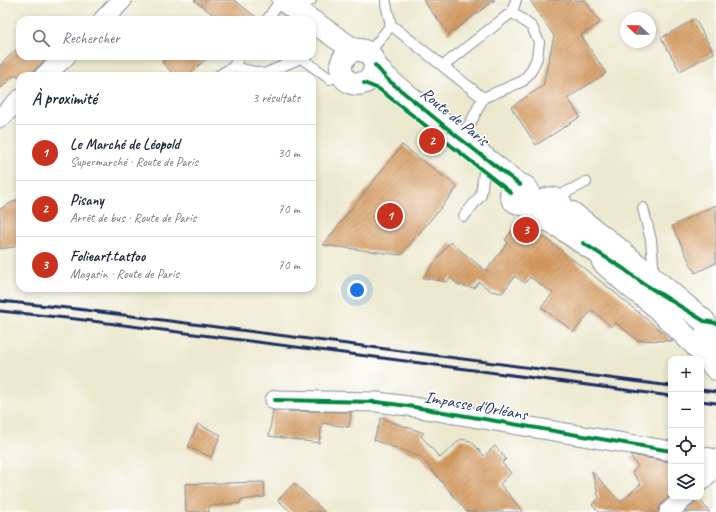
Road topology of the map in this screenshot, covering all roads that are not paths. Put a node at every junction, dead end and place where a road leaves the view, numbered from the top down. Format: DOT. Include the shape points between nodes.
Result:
graph roads {
  1 [pos="122,0"];
  2 [pos="386,0"];
  3 [pos="516,0"];
  4 [pos="512,12"];
  5 [pos="107,16"];
  6 [pos="391,25"];
  7 [pos="316,30"];
  8 [pos="316,40"];
  9 [pos="62,60"];
  10 [pos="237,60"];
  11 [pos="296,60"];
  12 [pos="304,60"];
  13 [pos="356,62"];
  14 [pos="443,66"];
  15 [pos="233,67"];
  16 [pos="48,72"];
  17 [pos="225,72"];
  18 [pos="255,72"];
  19 [pos="269,72"];
  20 [pos="483,98"];
  21 [pos="16,103"];
  22 [pos="0,118"];
  23 [pos="455,142"];
  24 [pos="484,171"];
  25 [pos="586,182"];
  26 [pos="520,192"];
  27 [pos="552,208"];
  28 [pos="643,208"];
  29 [pos="464,216"];
  30 [pos="583,243"];
  31 [pos="654,278"];
  32 [pos="710,322"];
  33 [pos="716,343"];
  34 [pos="716,369"];
  35 [pos="275,400"];
  36 [pos="668,450"];
  37 [pos="704,456"];
  38 [pos="716,458"];
  39 [pos="716,466"];
  40 [pos="704,478"];
  41 [pos="682,500"];
  42 [pos="669,512"];
  1 -- 5 [label="street"];
  2 -- 6 [label="lane"];
  3 -- 4 [label="lane"];
  4 -- 14 [label="lane"];
  4 -- 20 [label="lane" via="532,26 539,42 537,58 523,81"];
  6 -- 13 [label="lane"];
  6 -- 14 [label="lane"];
  7 -- 13 [label="main road, Route de Paris"];
  8 -- 13 [label="main road, Route de Paris" via="330,53"];
  9 -- 16 [label="street"];
  10 -- 15 [label="lane"];
  11 -- 19 [label="lane"];
  12 -- 13 [label="lane" via="330,79"];
  13 -- 23 [label="main road, Route de Paris" via="387,79"];
  13 -- 23 [label="main road, Route de Paris" via="349,81 379,89"];
  14 -- 20 [label="lane"];
  15 -- 17 [label="lane"];
  15 -- 18 [label="lane"];
  20 -- 23 [label="lane" via="470,124"];
  21 -- 22 [label="street"];
  23 -- 24 [label="main road, Route de Paris"];
  23 -- 26 [label="main road, Route de Paris"];
  24 -- 26 [label="main road, Route de Paris"];
  24 -- 29 [label="lane" via="481,195"];
  25 -- 27 [label="lane" via="561,195"];
  26 -- 27 [label="main road, Route de Paris" via="540,193"];
  27 -- 30 [label="main road, Route de Paris"];
  27 -- 31 [label="main road, Route de Paris" via="572,213"];
  28 -- 31 [label="lane" via="651,240"];
  30 -- 32 [label="main road, Route de Paris" via="641,282"];
  30 -- 34 [label="main road, Route de Paris" via="652,303"];
  31 -- 32 [label="main road, Route de Paris"];
  32 -- 33 [label="main road, Route de Paris"];
  35 -- 36 [label="street, Impasse d'Orléans" via="378,402"];
  37 -- 38 [label="street"];
  39 -- 40 [label="street"];
  41 -- 42 [label="street"];
}
